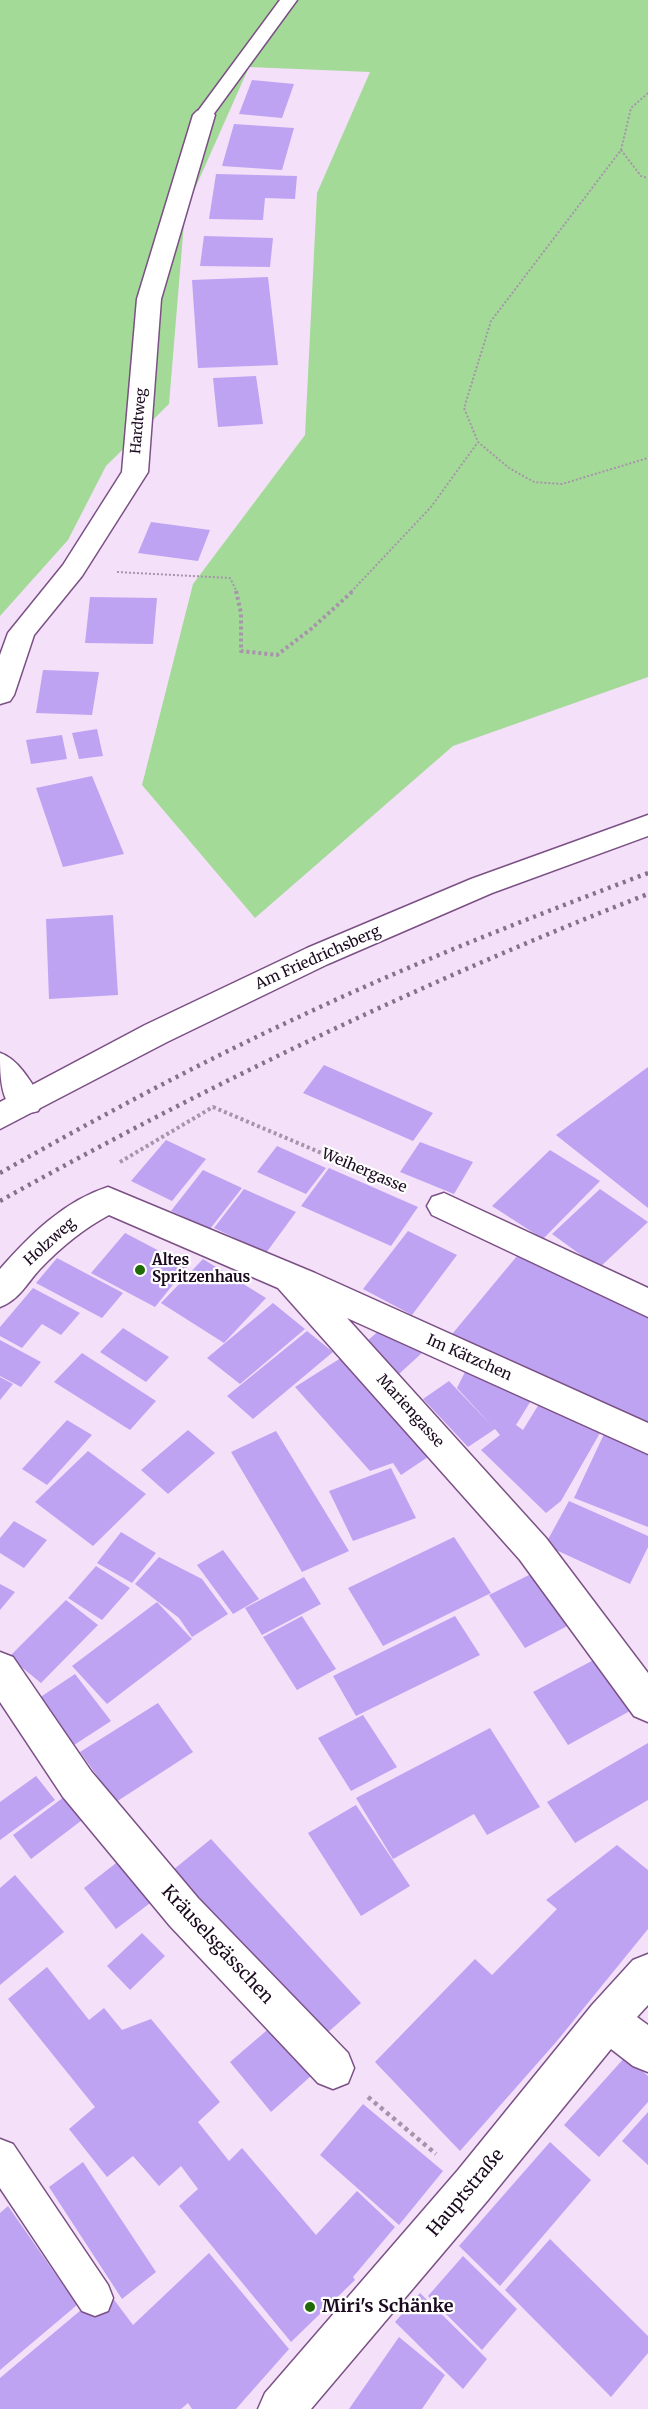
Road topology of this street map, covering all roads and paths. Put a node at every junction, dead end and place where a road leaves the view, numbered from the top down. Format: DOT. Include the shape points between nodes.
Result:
graph roads {
  1 [pos="289,0"];
  2 [pos="648,93"];
  3 [pos="204,115"];
  4 [pos="621,150"];
  5 [pos="648,178"];
  6 [pos="478,442"];
  7 [pos="648,458"];
  8 [pos="72,570"];
  9 [pos="0,695"];
  10 [pos="648,825"];
  11 [pos="0,1065"];
  12 [pos="13,1109"];
  13 [pos="108,1200"];
  14 [pos="444,1206"];
  15 [pos="290,1278"];
  16 [pos="0,1293"];
  17 [pos="648,1302"];
  18 [pos="648,1438"];
  19 [pos="0,1669"];
  20 [pos="648,1704"];
  21 [pos="648,1974"];
  22 [pos="607,2020"];
  23 [pos="648,2052"];
  24 [pos="333,2068"];
  25 [pos="0,2157"];
  26 [pos="474,2185"];
  27 [pos="94,2298"];
  28 [pos="281,2409"];
  1 -- 3 [label="lane" via="260,34 234,79"];
  2 -- 4 [label="path" via="631,108"];
  3 -- 8 [label="street, Hardtweg" via="149,299 135,472"];
  4 -- 5 [label="path" via="641,176"];
  4 -- 6 [label="path" via="491,321 464,408"];
  6 -- 7 [label="path" via="509,468 534,482 562,484"];
  6 -- 8 [label="path" via="431,507 367,576 277,655 241,651 240,610 230,578"];
  8 -- 9 [label="street, Hardtweg" via="21,633"];
  10 -- 12 [label="street, Am Friedrichsberg" via="419,913 253,988"];
  11 -- 12 [label="street"];
  13 -- 14 [label="path, Weihergasse" via="119,1162 213,1107"];
  13 -- 15 [label="street, Mariengasse"];
  13 -- 16 [label="street, Holzweg" via="71,1220"];
  14 -- 17 [label="street"];
  15 -- 18 [label="street, Im Kätzchen"];
  15 -- 20 [label="street, Mariengasse" via="533,1549"];
  19 -- 24 [label="street, Kräuselsgässchen" via="77,1784 184,1912"];
  21 -- 22 [label="street, Hauptstraße"];
  22 -- 23 [label="street"];
  22 -- 26 [label="street, Hauptstraße"];
  24 -- 26 [label="path"];
  25 -- 27 [label="lane"];
  26 -- 28 [label="street, Hauptstraße"];
}
